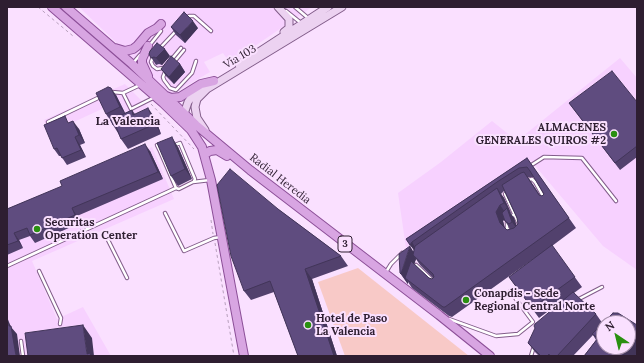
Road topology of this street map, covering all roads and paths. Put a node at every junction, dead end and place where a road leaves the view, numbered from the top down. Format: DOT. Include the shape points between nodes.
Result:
graph roads {
  1 [pos="52,7"];
  2 [pos="58,7"];
  3 [pos="66,7"];
  4 [pos="279,7"];
  5 [pos="295,7"];
  6 [pos="328,7"];
  7 [pos="335,7"];
  8 [pos="342,7"];
  9 [pos="320,20"];
  10 [pos="306,22"];
  11 [pos="182,23"];
  12 [pos="161,28"];
  13 [pos="178,28"];
  14 [pos="211,31"];
  15 [pos="295,36"];
  16 [pos="148,46"];
  17 [pos="112,47"];
  18 [pos="246,60"];
  19 [pos="196,61"];
  20 [pos="170,62"];
  21 [pos="174,62"];
  22 [pos="132,64"];
  23 [pos="214,81"];
  24 [pos="142,84"];
  25 [pos="156,87"];
  26 [pos="122,93"];
  27 [pos="156,97"];
  28 [pos="184,114"];
  29 [pos="48,122"];
  30 [pos="191,130"];
  31 [pos="219,144"];
  32 [pos="157,145"];
  33 [pos="173,146"];
  34 [pos="167,148"];
  35 [pos="160,151"];
  36 [pos="196,151"];
  37 [pos="205,154"];
  38 [pos="250,170"];
  39 [pos="525,170"];
  40 [pos="211,180"];
  41 [pos="527,180"];
  42 [pos="194,182"];
  43 [pos="176,188"];
  44 [pos="510,190"];
  45 [pos="504,194"];
  46 [pos="498,198"];
  47 [pos="616,201"];
  48 [pos="548,203"];
  49 [pos="165,213"];
  50 [pos="514,214"];
  51 [pos="210,217"];
  52 [pos="521,228"];
  53 [pos="513,235"];
  54 [pos="218,237"];
  55 [pos="108,240"];
  56 [pos="408,249"];
  57 [pos="417,259"];
  58 [pos="416,265"];
  59 [pos="7,266"];
  60 [pos="39,271"];
  61 [pos="414,271"];
  62 [pos="384,274"];
  63 [pos="127,278"];
  64 [pos="438,286"];
  65 [pos="602,287"];
  66 [pos="510,291"];
  67 [pos="572,304"];
  68 [pos="438,315"];
  69 [pos="60,324"];
  70 [pos="21,341"];
  71 [pos="535,341"];
  72 [pos="22,356"];
  73 [pos="234,356"];
  74 [pos="244,356"];
  75 [pos="490,356"];
  76 [pos="531,356"];
  1 -- 24 [label="main road, Radial Heredia / 3"];
  2 -- 22 [label="main road" via="124,63"];
  3 -- 17 [label="main road, Radial Heredia / 3"];
  4 -- 10 [label="lane"];
  4 -- 18 [label="main road" via="289,19 289,28"];
  5 -- 10 [label="lane"];
  6 -- 10 [label="main road, Vía 103"];
  7 -- 9 [label="main road"];
  8 -- 9 [label="main road, Vía 103"];
  9 -- 10 [label="main road"];
  9 -- 15 [label="main road, Vía 103"];
  10 -- 15 [label="main road" via="302,31"];
  10 -- 18 [label="main road, Vía 103"];
  11 -- 14 [label="lane" via="192,15"];
  12 -- 16 [label="lane"];
  12 -- 17 [label="main road" via="148,33 133,49 125,51"];
  13 -- 19 [label="lane" via="151,62 158,69 167,67 163,77 170,88 176,90 192,73"];
  15 -- 31 [label="main road, Vía 103" via="207,89 197,99 197,118"];
  16 -- 22 [label="lane"];
  16 -- 25 [label="main road" via="142,63"];
  17 -- 22 [label="main road, Radial Heredia / 3"];
  18 -- 23 [label="main road, Vía 103"];
  20 -- 21 [label="lane" via="182,49"];
  22 -- 25 [label="main road, Radial Heredia / 3"];
  23 -- 27 [label="main road" via="201,84 180,97"];
  23 -- 28 [label="main road, Vía 103" via="193,95"];
  24 -- 26 [label="lane"];
  24 -- 27 [label="main road, Radial Heredia / 3"];
  25 -- 27 [label="main road, Radial Heredia / 3"];
  26 -- 27 [label="lane" via="130,109"];
  26 -- 29 [label="lane" via="113,92"];
  27 -- 28 [label="main road, Radial Heredia / 3"];
  27 -- 30 [label="main road, Radial Heredia / 3"];
  27 -- 36 [label="path"];
  28 -- 30 [label="main road"];
  28 -- 31 [label="main road, Radial Heredia / 3"];
  30 -- 37 [label="main road, Radial Heredia / 3"];
  31 -- 38 [label="main road, Radial Heredia / 3"];
  32 -- 35 [label="lane"];
  33 -- 42 [label="lane" via="180,143"];
  34 -- 35 [label="lane"];
  35 -- 43 [label="lane"];
  37 -- 38 [label="main road" via="210,151 221,151"];
  37 -- 40 [label="main road, Radial Heredia / 3"];
  38 -- 62 [label="main road, Radial Heredia / 3"];
  39 -- 47 [label="lane" via="544,157 582,158"];
  40 -- 42 [label="lane"];
  40 -- 54 [label="main road, Radial Heredia / 3"];
  41 -- 48 [label="lane" via="532,179 535,182"];
  42 -- 43 [label="lane"];
  43 -- 59 [label="lane"];
  44 -- 45 [label="lane"];
  45 -- 46 [label="lane"];
  45 -- 50 [label="lane"];
  49 -- 54 [label="lane" via="184,251"];
  50 -- 52 [label="lane"];
  50 -- 53 [label="lane" via="506,222"];
  51 -- 54 [label="path"];
  54 -- 73 [label="path"];
  54 -- 74 [label="main road, Radial Heredia / 3"];
  55 -- 63 [label="lane"];
  56 -- 62 [label="lane"];
  57 -- 58 [label="lane"];
  58 -- 61 [label="lane"];
  58 -- 64 [label="lane"];
  60 -- 69 [label="lane" via="62,318"];
  62 -- 68 [label="main road, Radial Heredia / 3" via="409,290"];
  65 -- 67 [label="lane"];
  66 -- 68 [label="lane" via="533,322 518,334 496,336"];
  68 -- 75 [label="main road, Radial Heredia / 3"];
  70 -- 72 [label="lane"];
  71 -- 76 [label="lane"];
}
